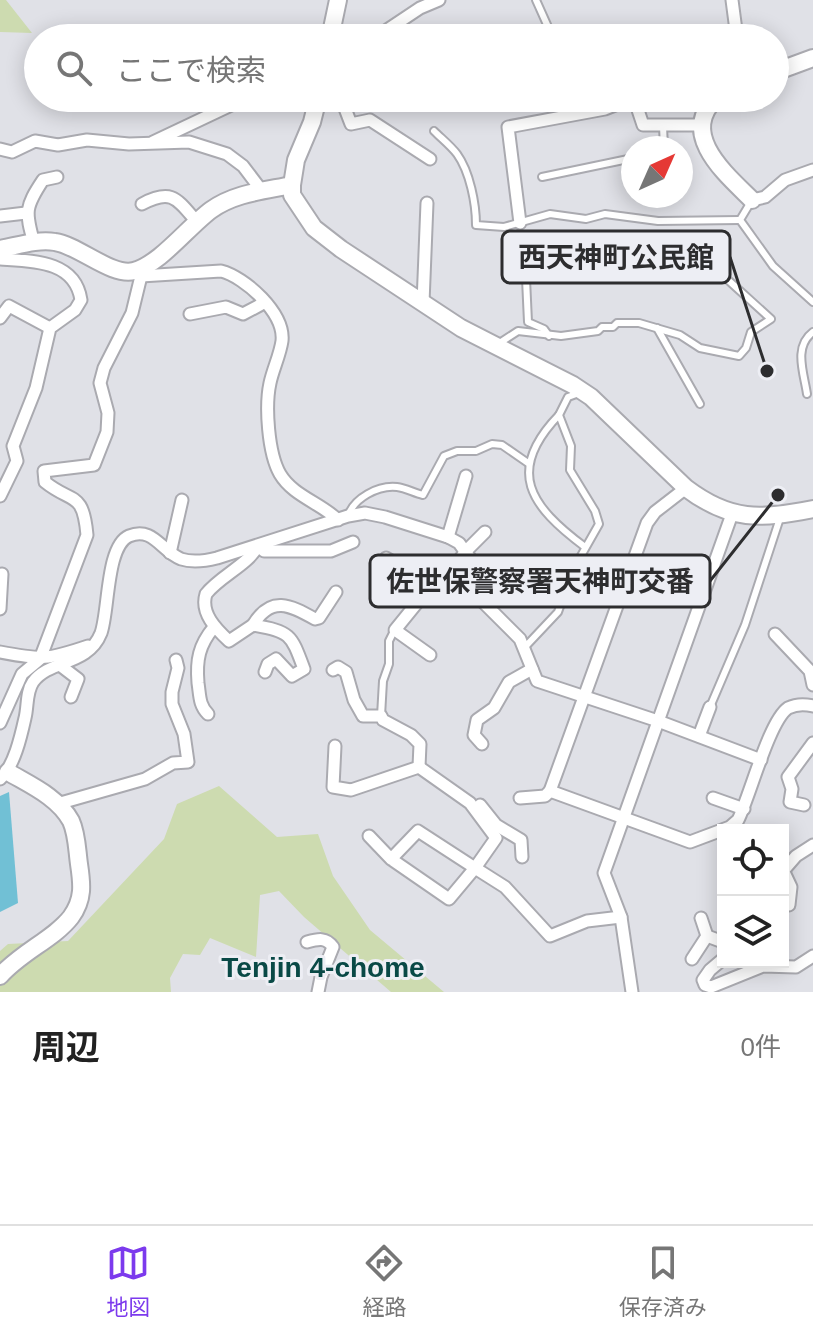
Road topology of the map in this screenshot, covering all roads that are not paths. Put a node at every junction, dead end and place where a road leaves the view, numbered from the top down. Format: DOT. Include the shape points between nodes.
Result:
graph roads {
  1 [pos="338,0"];
  2 [pos="439,0"];
  3 [pos="536,0"];
  4 [pos="732,0"];
  5 [pos="333,24"];
  6 [pos="396,24"];
  7 [pos="547,24"];
  8 [pos="735,24"];
  9 [pos="813,58"];
  10 [pos="789,67"];
  11 [pos="216,112"];
  12 [pos="314,112"];
  13 [pos="346,112"];
  14 [pos="589,112"];
  15 [pos="639,112"];
  16 [pos="707,112"];
  17 [pos="702,125"];
  18 [pos="663,126"];
  19 [pos="434,131"];
  20 [pos="663,136"];
  21 [pos="148,144"];
  22 [pos="0,149"];
  23 [pos="430,159"];
  24 [pos="621,161"];
  25 [pos="813,170"];
  26 [pos="57,177"];
  27 [pos="542,177"];
  28 [pos="292,185"];
  29 [pos="262,191"];
  30 [pos="752,200"];
  31 [pos="427,203"];
  32 [pos="142,204"];
  33 [pos="26,213"];
  34 [pos="0,216"];
  35 [pos="740,220"];
  36 [pos="197,222"];
  37 [pos="520,223"];
  38 [pos="34,243"];
  39 [pos="0,249"];
  40 [pos="525,257"];
  41 [pos="0,259"];
  42 [pos="700,264"];
  43 [pos="139,273"];
  44 [pos="263,300"];
  45 [pos="813,302"];
  46 [pos="423,303"];
  47 [pos="190,314"];
  48 [pos="0,318"];
  49 [pos="50,328"];
  50 [pos="657,328"];
  51 [pos="813,332"];
  52 [pos="549,336"];
  53 [pos="494,346"];
  54 [pos="582,391"];
  55 [pos="807,394"];
  56 [pos="700,404"];
  57 [pos="559,415"];
  58 [pos="528,463"];
  59 [pos="466,476"];
  60 [pos="686,488"];
  61 [pos="0,496"];
  62 [pos="182,500"];
  63 [pos="813,509"];
  64 [pos="732,514"];
  65 [pos="780,514"];
  66 [pos="343,518"];
  67 [pos="485,532"];
  68 [pos="448,537"];
  69 [pos="353,542"];
  70 [pos="258,546"];
  71 [pos="585,547"];
  72 [pos="466,551"];
  73 [pos="170,553"];
  74 [pos="386,558"];
  75 [pos="1,575"];
  76 [pos="336,592"];
  77 [pos="422,598"];
  78 [pos="0,609"];
  79 [pos="253,625"];
  80 [pos="214,627"];
  81 [pos="395,630"];
  82 [pos="775,634"];
  83 [pos="94,643"];
  84 [pos="525,647"];
  85 [pos="0,652"];
  86 [pos="430,655"];
  87 [pos="40,659"];
  88 [pos="176,660"];
  89 [pos="61,666"];
  90 [pos="532,669"];
  91 [pos="333,670"];
  92 [pos="265,672"];
  93 [pos="813,685"];
  94 [pos="71,697"];
  95 [pos="584,697"];
  96 [pos="813,705"];
  97 [pos="710,707"];
  98 [pos="208,714"];
  99 [pos="381,716"];
  100 [pos="658,721"];
  101 [pos="0,723"];
  102 [pos="699,736"];
  103 [pos="813,743"];
  104 [pos="482,744"];
  105 [pos="335,746"];
  106 [pos="761,760"];
  107 [pos="419,767"];
  108 [pos="4,776"];
  109 [pos="444,785"];
  110 [pos="550,791"];
  111 [pos="520,798"];
  112 [pos="713,798"];
  113 [pos="57,804"];
  114 [pos="804,805"];
  115 [pos="744,809"];
  116 [pos="623,818"];
  117 [pos="369,836"];
  118 [pos="813,845"];
  119 [pos="522,857"];
  120 [pos="391,859"];
  121 [pos="789,863"];
  122 [pos="475,868"];
  123 [pos="789,882"];
  124 [pos="789,905"];
  125 [pos="701,918"];
  126 [pos="621,920"];
  127 [pos="707,936"];
  128 [pos="717,940"];
  129 [pos="307,942"];
  130 [pos="813,956"];
  131 [pos="692,959"];
  132 [pos="717,964"];
  133 [pos="789,967"];
  134 [pos="758,968"];
  135 [pos="0,976"];
  136 [pos="318,992"];
  137 [pos="632,992"];
  1 -- 5 [label="street"];
  2 -- 6 [label="street"];
  3 -- 7 [label="lane"];
  4 -- 8 [label="street"];
  9 -- 10 [label="street"];
  11 -- 21 [label="street"];
  12 -- 28 [label="street"];
  13 -- 23 [label="street" via="351,124 370,120"];
  14 -- 37 [label="street" via="508,127"];
  15 -- 18 [label="street" via="643,125"];
  16 -- 17 [label="street"];
  17 -- 18 [label="street"];
  17 -- 30 [label="street" via="703,141 714,161"];
  18 -- 20 [label="lane"];
  19 -- 37 [label="lane" via="464,168 476,225"];
  21 -- 22 [label="street" via="35,141 12,152"];
  21 -- 29 [label="street" via="189,142 227,154"];
  24 -- 27 [label="lane"];
  25 -- 30 [label="street"];
  26 -- 33 [label="street" via="43,180"];
  28 -- 29 [label="street"];
  28 -- 46 [label="street" via="292,195 314,228"];
  29 -- 36 [label="street" via="229,199"];
  30 -- 35 [label="lane"];
  31 -- 46 [label="street"];
  32 -- 36 [label="street" via="170,196"];
  33 -- 34 [label="street"];
  33 -- 38 [label="street"];
  35 -- 37 [label="lane" via="550,214"];
  35 -- 45 [label="lane" via="773,266"];
  36 -- 43 [label="street"];
  38 -- 39 [label="street"];
  38 -- 43 [label="street" via="53,241 111,267"];
  40 -- 52 [label="lane" via="528,322"];
  41 -- 49 [label="street" via="67,272 81,300"];
  42 -- 50 [label="lane" via="728,280 771,319 751,332 739,356 700,348"];
  43 -- 44 [label="street" via="221,271 233,274"];
  43 -- 87 [label="street" via="132,313 100,383 107,432 94,465 44,471 45,482 81,506 87,535"];
  44 -- 47 [label="street" via="243,314 226,307"];
  44 -- 66 [label="street" via="282,339 267,401 276,465 294,489"];
  46 -- 53 [label="street"];
  48 -- 49 [label="street" via="9,306"];
  49 -- 61 [label="street" via="36,388 13,446 17,461"];
  50 -- 52 [label="lane" via="617,323 598,331"];
  50 -- 56 [label="lane"];
  51 -- 55 [label="lane" via="803,341 801,356"];
  52 -- 53 [label="lane" via="518,331"];
  53 -- 54 [label="street"];
  54 -- 57 [label="lane" via="568,397"];
  54 -- 60 [label="street"];
  57 -- 58 [label="lane" via="539,435"];
  57 -- 71 [label="lane" via="571,446 570,470 599,524"];
  58 -- 66 [label="lane" via="502,445 448,453 423,495 389,487 357,500"];
  58 -- 71 [label="lane" via="539,501 552,520"];
  59 -- 68 [label="street"];
  60 -- 64 [label="street"];
  60 -- 95 [label="street" via="647,523"];
  62 -- 73 [label="street"];
  63 -- 65 [label="street"];
  64 -- 65 [label="street"];
  64 -- 100 [label="street"];
  65 -- 97 [label="lane" via="745,625"];
  66 -- 68 [label="street" via="365,513"];
  66 -- 70 [label="street"];
  67 -- 72 [label="street"];
  68 -- 72 [label="street"];
  69 -- 70 [label="street" via="331,551 264,551"];
  70 -- 73 [label="street" via="200,562"];
  70 -- 80 [label="street" via="203,599"];
  71 -- 84 [label="lane" via="558,612"];
  72 -- 77 [label="street"];
  72 -- 84 [label="street" via="484,603"];
  73 -- 83 [label="street" via="142,533 122,541 115,552 101,633"];
  74 -- 77 [label="street" via="401,567"];
  75 -- 78 [label="street"];
  76 -- 79 [label="street" via="319,618 282,604 269,607"];
  77 -- 81 [label="street"];
  79 -- 80 [label="street" via="229,641"];
  79 -- 92 [label="street" via="289,634 304,669 292,676 276,659"];
  80 -- 98 [label="street" via="196,661 201,706"];
  81 -- 86 [label="street"];
  81 -- 99 [label="lane" via="389,641"];
  82 -- 93 [label="street" via="810,671"];
  83 -- 87 [label="street"];
  83 -- 89 [label="street" via="87,653"];
  84 -- 90 [label="street"];
  85 -- 87 [label="street"];
  87 -- 101 [label="street" via="22,674"];
  88 -- 113 [label="street" via="172,704 188,762"];
  89 -- 94 [label="street" via="78,679"];
  89 -- 108 [label="street" via="40,675 29,690"];
  90 -- 95 [label="street" via="537,681"];
  90 -- 104 [label="street" via="509,682 494,708 477,720 474,735"];
  91 -- 99 [label="street" via="346,672 363,716"];
  95 -- 100 [label="street"];
  95 -- 110 [label="street"];
  96 -- 106 [label="street" via="800,704 782,714"];
  97 -- 102 [label="street"];
  99 -- 107 [label="street" via="420,744"];
  100 -- 102 [label="street"];
  100 -- 116 [label="street"];
  102 -- 106 [label="street"];
  103 -- 114 [label="street" via="788,777 790,802"];
  105 -- 107 [label="street" via="333,787 351,790"];
  106 -- 115 [label="street"];
  107 -- 109 [label="street"];
  108 -- 113 [label="street" via="41,791"];
  109 -- 119 [label="street" via="454,783 473,796 496,825 521,840"];
  109 -- 122 [label="street" via="470,803 496,838"];
  110 -- 111 [label="street"];
  110 -- 116 [label="street"];
  112 -- 115 [label="street"];
  113 -- 135 [label="street" via="75,835 81,900 62,927"];
  115 -- 116 [label="street" via="730,827 690,842"];
  116 -- 126 [label="street" via="604,873"];
  117 -- 120 [label="street"];
  118 -- 121 [label="street"];
  120 -- 122 [label="street" via="418,831"];
  120 -- 122 [label="street" via="449,899"];
  122 -- 126 [label="street" via="505,887 550,936 587,921"];
  123 -- 124 [label="street"];
  125 -- 127 [label="street"];
  126 -- 137 [label="street"];
  127 -- 128 [label="street"];
  127 -- 131 [label="street"];
  129 -- 136 [label="street" via="320,939 333,947"];
  130 -- 133 [label="street"];
  132 -- 134 [label="street" via="703,980 705,985"];
}
